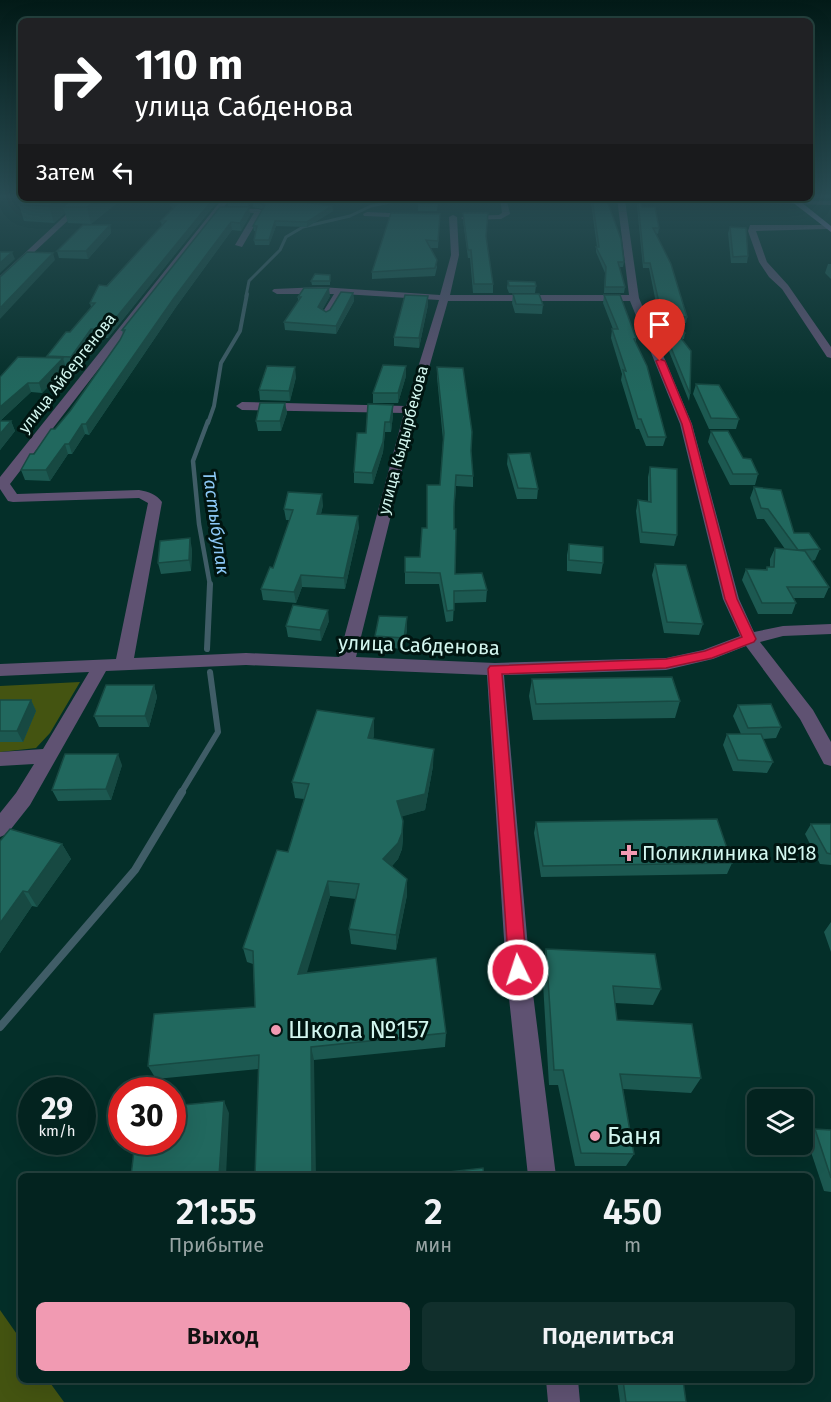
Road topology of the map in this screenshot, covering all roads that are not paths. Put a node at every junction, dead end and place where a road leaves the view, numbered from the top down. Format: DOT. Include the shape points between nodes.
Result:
graph roads {
  1 [pos="21,261"];
  2 [pos="177,261"];
  3 [pos="454,261"];
  4 [pos="629,261"];
  5 [pos="763,261"];
  6 [pos="0,281"];
  7 [pos="277,291"];
  8 [pos="339,292"];
  9 [pos="445,298"];
  10 [pos="634,298"];
  11 [pos="326,315"];
  12 [pos="831,355"];
  13 [pos="242,406"];
  14 [pos="411,410"];
  15 [pos="7,498"];
  16 [pos="831,629"];
  17 [pos="749,639"];
  18 [pos="346,663"];
  19 [pos="124,664"];
  20 [pos="100,665"];
  21 [pos="495,669"];
  22 [pos="0,670"];
  23 [pos="49,756"];
  24 [pos="0,759"];
  25 [pos="831,759"];
  26 [pos="0,828"];
  27 [pos="542,1173"];
  28 [pos="562,1383"];
  29 [pos="564,1402"];
  1 -- 6 [label="street"];
  2 -- 15 [label="street, улица Айбергенова" via="8,475 3,484"];
  3 -- 9 [label="street, улица Кыдырбекова"];
  4 -- 10 [label="street"];
  5 -- 12 [label="street"];
  7 -- 8 [label="street"];
  8 -- 9 [label="street"];
  8 -- 11 [label="street"];
  9 -- 10 [label="street"];
  9 -- 14 [label="street, улица Кыдырбекова"];
  10 -- 17 [label="street" via="686,424 731,599"];
  13 -- 14 [label="street"];
  14 -- 18 [label="street, улица Кыдырбекова"];
  15 -- 19 [label="street, улица Айбергенова" via="139,494 154,502"];
  16 -- 17 [label="street, улица Сабденова" via="783,631"];
  17 -- 21 [label="street, улица Сабденова" via="707,655 666,664"];
  17 -- 25 [label="street" via="807,716"];
  18 -- 19 [label="street, улица Сабденова" via="246,659"];
  18 -- 21 [label="street, улица Сабденова"];
  19 -- 20 [label="street, улица Сабденова"];
  20 -- 22 [label="street, улица Сабденова"];
  20 -- 23 [label="street"];
  21 -- 27 [label="street" via="518,970"];
  23 -- 24 [label="street"];
  23 -- 26 [label="street"];
  28 -- 29 [label="street"];
}
